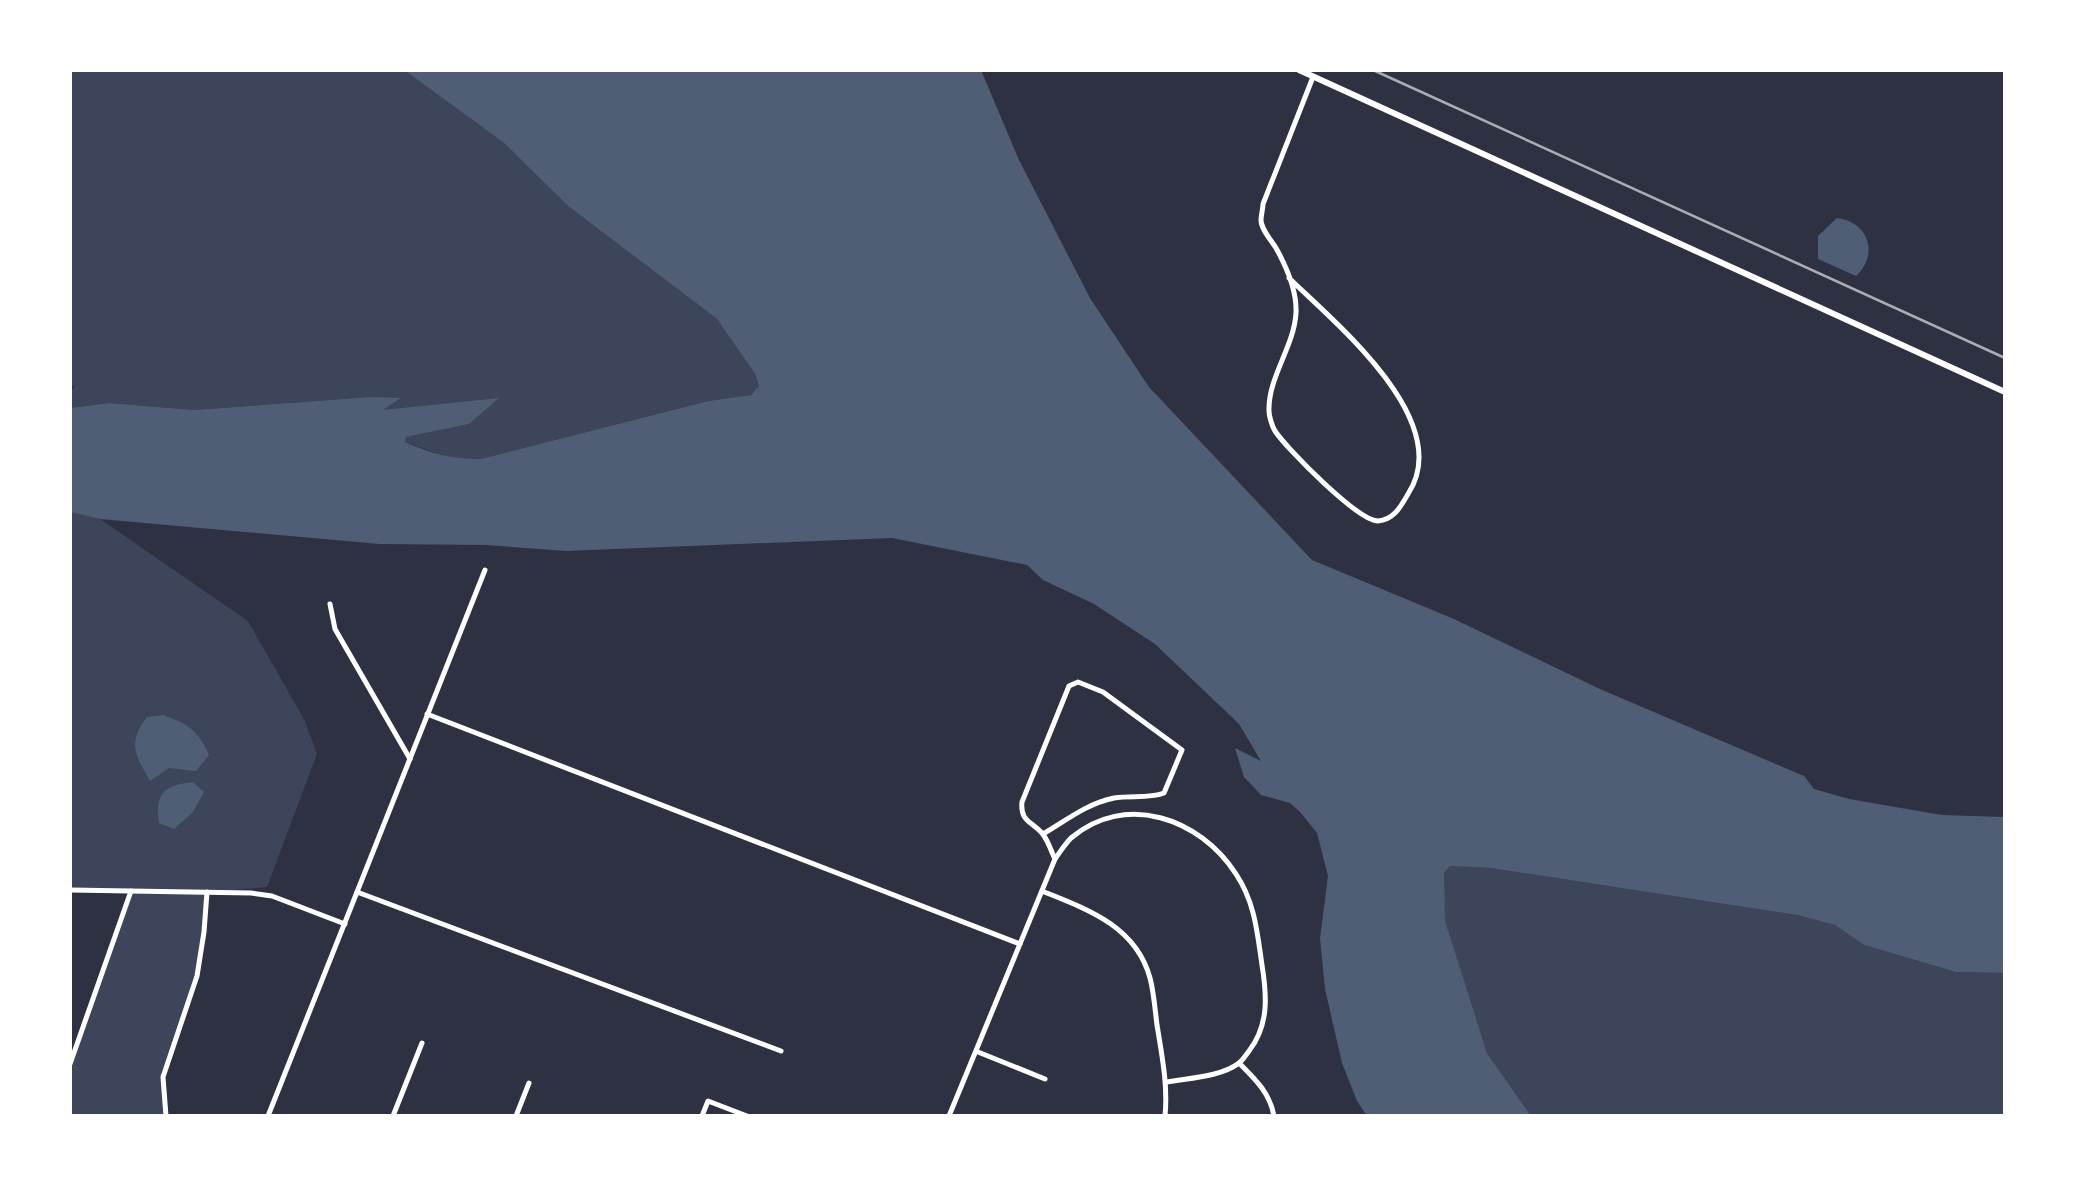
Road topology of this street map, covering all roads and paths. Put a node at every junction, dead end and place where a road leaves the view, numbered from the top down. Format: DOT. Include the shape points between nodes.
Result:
graph roads {
  1 [pos="1299,70"];
  2 [pos="1313,77"];
  3 [pos="1289,278"];
  4 [pos="2005,392"];
  5 [pos="485,570"];
  6 [pos="330,604"];
  7 [pos="427,714"];
  8 [pos="410,759"];
  9 [pos="1043,834"];
  10 [pos="1055,859"];
  11 [pos="70,890"];
  12 [pos="131,891"];
  13 [pos="1042,891"];
  14 [pos="207,892"];
  15 [pos="357,892"];
  16 [pos="345,923"];
  17 [pos="1020,944"];
  18 [pos="70,1037"];
  19 [pos="79,1041"];
  20 [pos="422,1043"];
  21 [pos="781,1051"];
  22 [pos="978,1052"];
  23 [pos="70,1063"];
  24 [pos="1239,1063"];
  25 [pos="1045,1079"];
  26 [pos="1167,1082"];
  27 [pos="529,1083"];
  28 [pos="166,1116"];
  29 [pos="268,1116"];
  30 [pos="393,1116"];
  31 [pos="516,1116"];
  32 [pos="702,1116"];
  33 [pos="747,1116"];
  34 [pos="949,1116"];
  35 [pos="1165,1116"];
  36 [pos="1274,1116"];
  1 -- 2 [label="street"];
  2 -- 3 [label="street" via="1263,204 1261,222"];
  2 -- 4 [label="street"];
  3 -- 3 [label="street" via="1296,313 1269,410 1273,429 1348,505 1377,521 1393,516 1412,489 1420,458 1417,434 1384,374"];
  5 -- 7 [label="street"];
  6 -- 8 [label="street" via="335,629"];
  7 -- 8 [label="street"];
  7 -- 17 [label="street"];
  8 -- 15 [label="street"];
  9 -- 9 [label="street" via="1023,818 1022,802 1072,682 1103,692 1182,750 1164,793 1094,803"];
  9 -- 10 [label="street"];
  10 -- 13 [label="street"];
  10 -- 24 [label="street" via="1070,839 1086,829 1111,817 1136,813 1177,822 1219,853 1236,874 1254,912 1266,995 1264,1022 1256,1042"];
  11 -- 12 [label="street"];
  12 -- 14 [label="street"];
  12 -- 19 [label="street"];
  13 -- 17 [label="street"];
  13 -- 26 [label="street" via="1112,923 1135,944 1149,976"];
  14 -- 16 [label="street" via="272,896"];
  14 -- 28 [label="street" via="197,976 163,1077"];
  15 -- 16 [label="street"];
  15 -- 21 [label="street"];
  16 -- 29 [label="street"];
  17 -- 22 [label="street"];
  18 -- 19 [label="street"];
  19 -- 23 [label="street"];
  20 -- 30 [label="street"];
  22 -- 25 [label="street"];
  22 -- 34 [label="street"];
  24 -- 26 [label="street" via="1221,1072"];
  24 -- 36 [label="street" via="1262,1087"];
  26 -- 35 [label="street"];
  27 -- 31 [label="street"];
  32 -- 33 [label="street" via="708,1101"];
}
